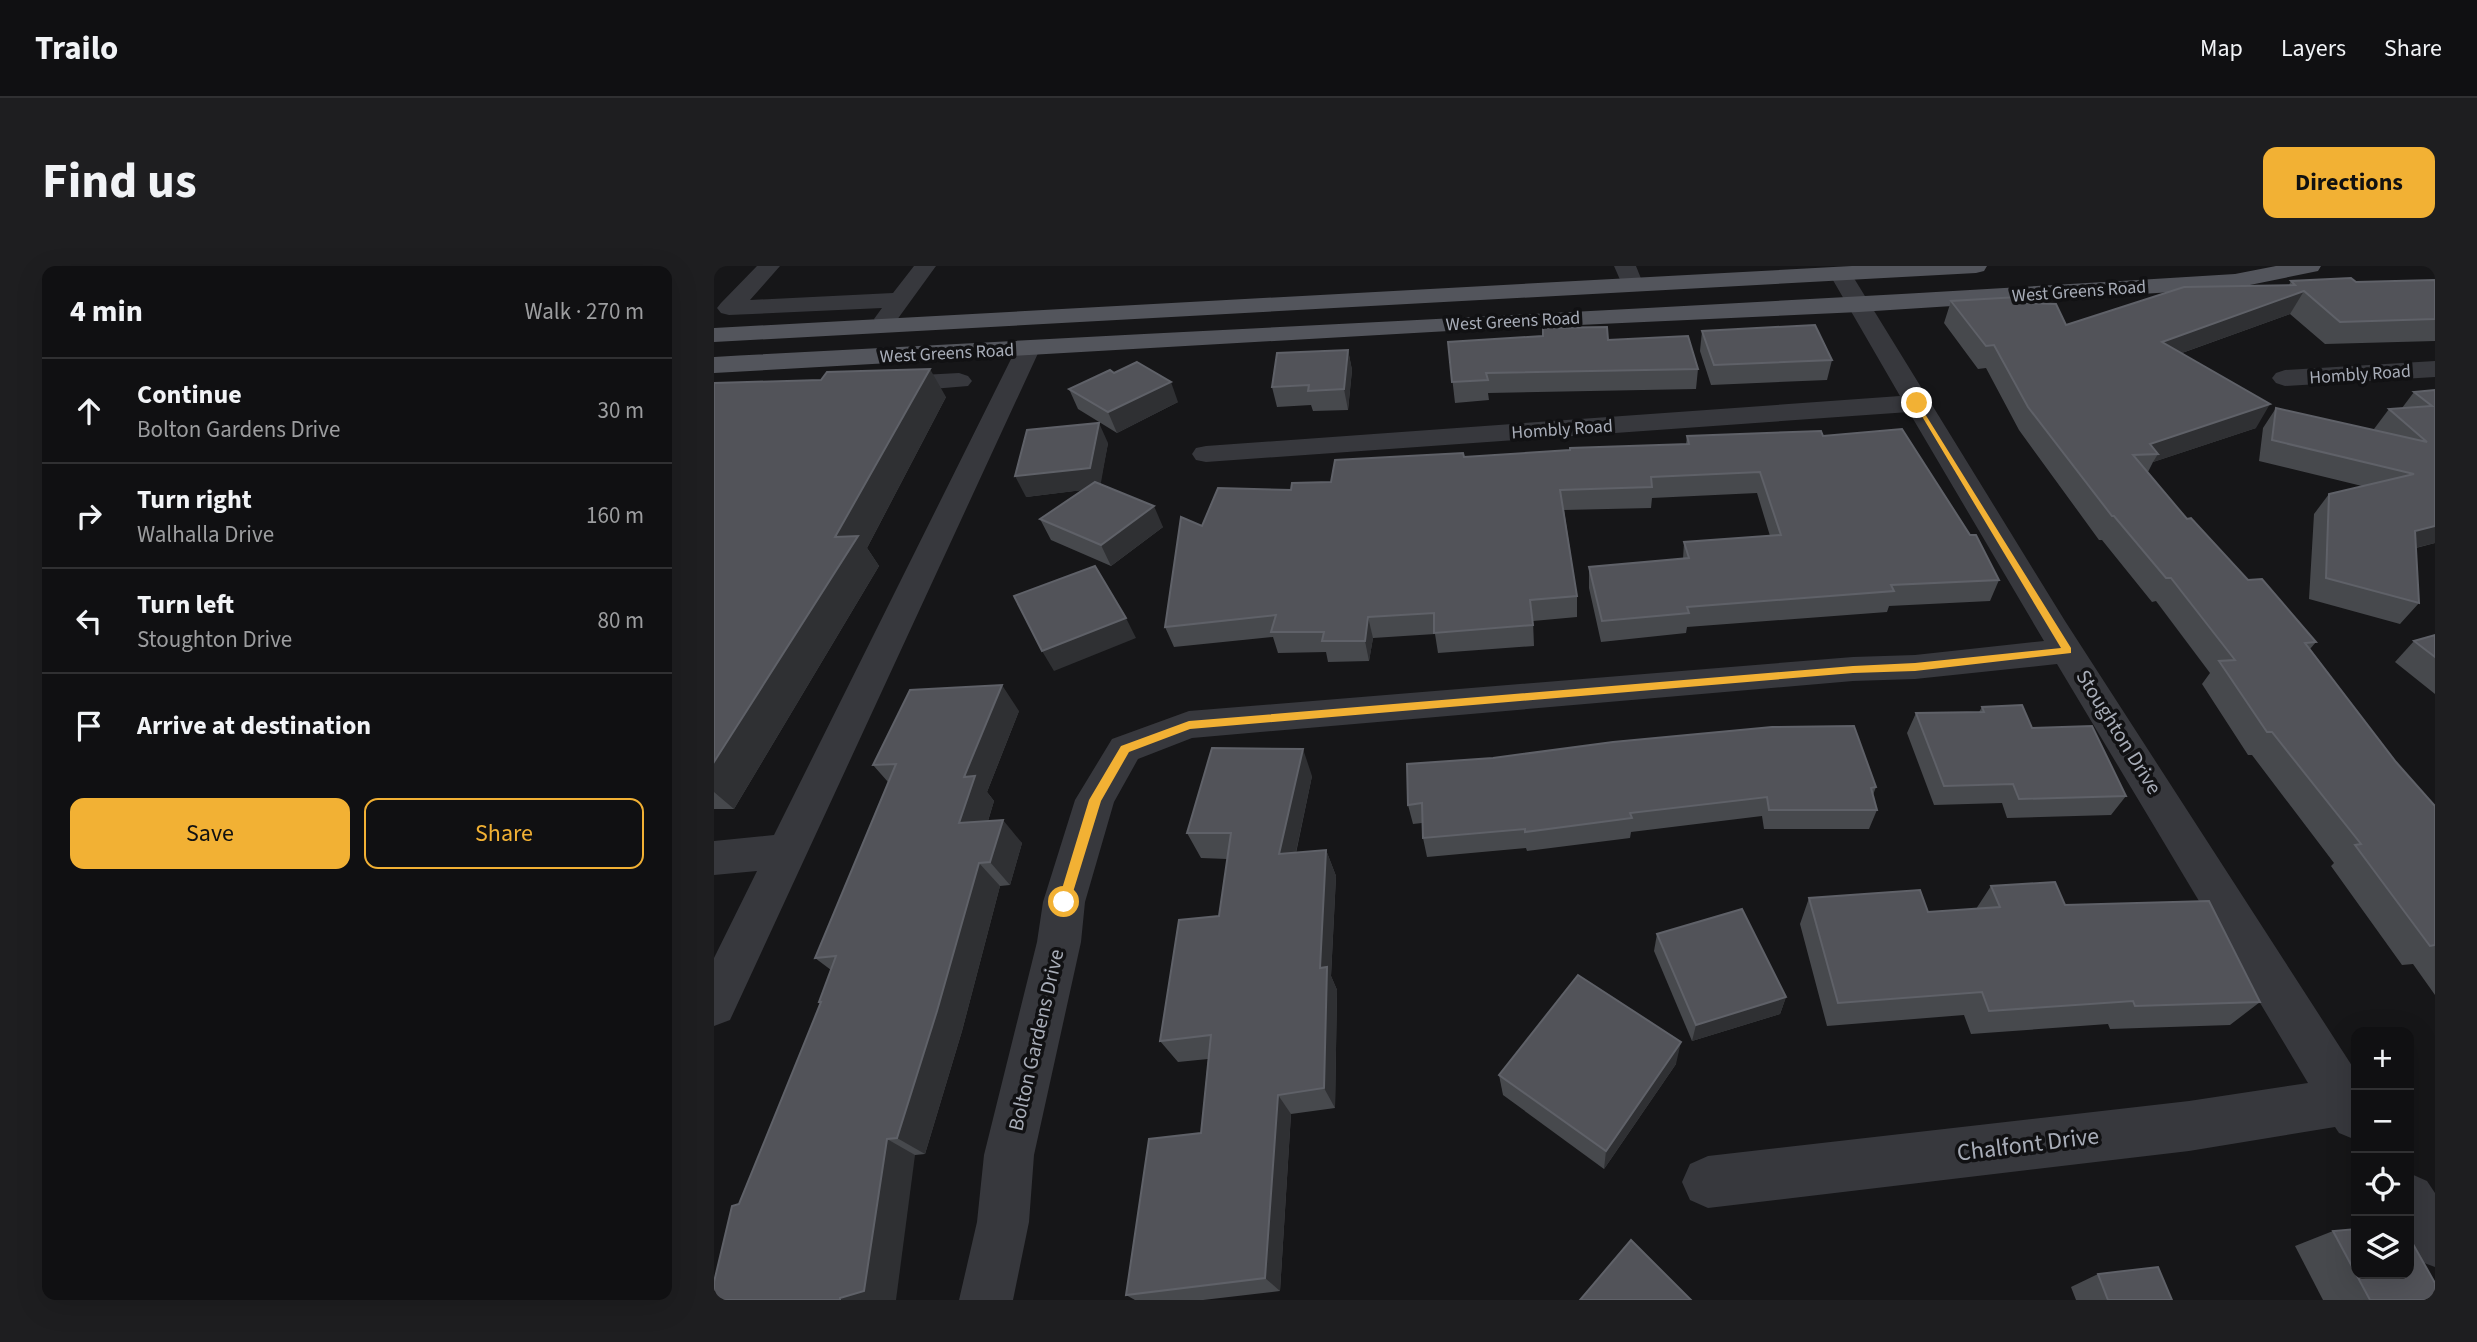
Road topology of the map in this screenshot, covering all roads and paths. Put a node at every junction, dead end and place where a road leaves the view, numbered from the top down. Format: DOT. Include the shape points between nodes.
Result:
graph roads {
  1 [pos="769,266"];
  2 [pos="925,266"];
  3 [pos="1976,266"];
  4 [pos="2310,266"];
  5 [pos="1841,275"];
  6 [pos="1629,276"];
  7 [pos="1453,286"];
  8 [pos="900,300"];
  9 [pos="1859,305"];
  10 [pos="1449,324"];
  11 [pos="880,327"];
  12 [pos="714,335"];
  13 [pos="1028,349"];
  14 [pos="848,358"];
  15 [pos="714,365"];
  16 [pos="2435,369"];
  17 [pos="2285,378"];
  18 [pos="959,381"];
  19 [pos="859,386"];
  20 [pos="829,387"];
  21 [pos="1917,403"];
  22 [pos="1206,454"];
  23 [pos="2068,650"];
  24 [pos="787,851"];
  25 [pos="714,858"];
  26 [pos="714,1005"];
  27 [pos="2351,1108"];
  28 [pos="1708,1182"];
  29 [pos="2414,1207"];
  30 [pos="2435,1241"];
  31 [pos="986,1300"];
  1 -- 8 [label="street" via="729,308"];
  2 -- 8 [label="street"];
  3 -- 5 [label="main road, West Greens Road"];
  4 -- 9 [label="main road, West Greens Road" via="2235,281"];
  5 -- 6 [label="main road, West Greens Road"];
  5 -- 9 [label="street, Stoughton Drive"];
  6 -- 7 [label="main road, West Greens Road"];
  7 -- 10 [label="main road"];
  7 -- 11 [label="main road, West Greens Road"];
  8 -- 11 [label="street"];
  9 -- 10 [label="main road, West Greens Road"];
  9 -- 21 [label="street, Stoughton Drive"];
  10 -- 13 [label="main road, West Greens Road"];
  11 -- 12 [label="main road, West Greens Road"];
  13 -- 14 [label="main road, West Greens Road"];
  13 -- 24 [label="street"];
  14 -- 15 [label="main road, West Greens Road"];
  14 -- 20 [label="street"];
  16 -- 17 [label="street, Hombly Road"];
  18 -- 19 [label="street"];
  21 -- 22 [label="street, Hombly Road"];
  21 -- 23 [label="street, Stoughton Drive"];
  23 -- 27 [label="street, Stoughton Drive"];
  23 -- 31 [label="street, Bolton Gardens Drive" via="1915,667 1189,725 1125,749 1095,800 1064,902 1059,942 1009,1156 1003,1222"];
  24 -- 25 [label="street"];
  24 -- 26 [label="street"];
  27 -- 28 [label="street, Chalfont Drive"];
  29 -- 30 [label="street"];
}
